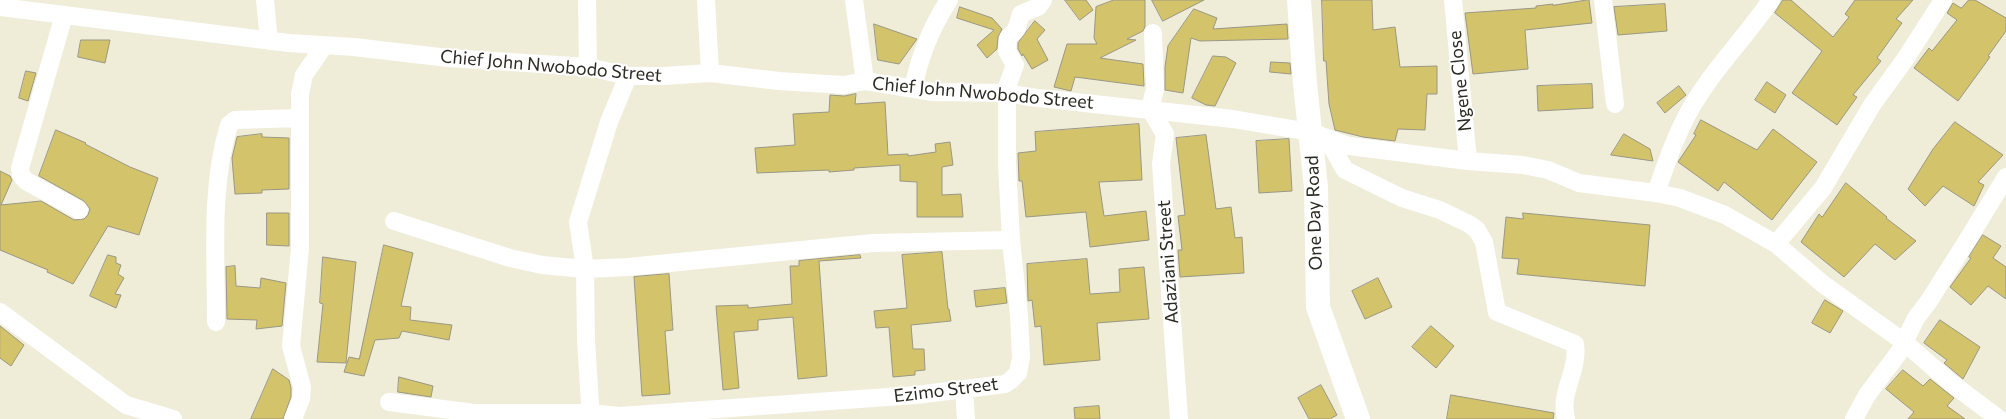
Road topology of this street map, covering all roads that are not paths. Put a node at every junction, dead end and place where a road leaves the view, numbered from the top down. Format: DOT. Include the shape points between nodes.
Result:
graph roads {
  1 [pos="265,0"];
  2 [pos="587,0"];
  3 [pos="706,0"];
  4 [pos="854,0"];
  5 [pos="949,0"];
  6 [pos="1042,0"];
  7 [pos="1299,0"];
  8 [pos="1453,0"];
  9 [pos="1603,0"];
  10 [pos="1771,0"];
  11 [pos="1942,0"];
  12 [pos="26,5"];
  13 [pos="0,7"];
  14 [pos="64,15"];
  15 [pos="1153,33"];
  16 [pos="269,41"];
  17 [pos="324,46"];
  18 [pos="588,68"];
  19 [pos="710,73"];
  20 [pos="628,76"];
  21 [pos="865,82"];
  22 [pos="913,89"];
  23 [pos="1008,93"];
  24 [pos="1615,104"];
  25 [pos="1150,109"];
  26 [pos="299,118"];
  27 [pos="1319,136"];
  28 [pos="1468,161"];
  29 [pos="2006,177"];
  30 [pos="1656,192"];
  31 [pos="79,210"];
  32 [pos="394,221"];
  33 [pos="1011,240"];
  34 [pos="1776,244"];
  35 [pos="585,270"];
  36 [pos="0,312"];
  37 [pos="216,322"];
  38 [pos="1904,342"];
  39 [pos="964,390"];
  40 [pos="389,402"];
  41 [pos="591,416"];
  42 [pos="173,419"];
  43 [pos="293,419"];
  44 [pos="966,419"];
  45 [pos="1179,419"];
  46 [pos="1358,419"];
  47 [pos="1566,419"];
  48 [pos="1854,419"];
  49 [pos="1999,419"];
  1 -- 16 [label="street"];
  2 -- 18 [label="street"];
  3 -- 19 [label="street"];
  4 -- 21 [label="street"];
  5 -- 22 [label="street" via="920,60"];
  6 -- 23 [label="street, Ezimo Street" via="1038,7 1021,14 1016,30 1008,38 1007,51 1014,65"];
  7 -- 27 [label="main road, One Day Road"];
  8 -- 28 [label="street, Ngene Close"];
  9 -- 24 [label="street"];
  10 -- 30 [label="street" via="1692,107"];
  11 -- 34 [label="street" via="1872,105 1823,188"];
  12 -- 13 [label="street, Chief John Nwobodo Street"];
  12 -- 14 [label="street, Chief John Nwobodo Street"];
  14 -- 16 [label="street, Chief John Nwobodo Street"];
  14 -- 31 [label="street" via="20,168 26,181"];
  15 -- 25 [label="street" via="1154,89"];
  16 -- 17 [label="street, Chief John Nwobodo Street"];
  17 -- 18 [label="street, Chief John Nwobodo Street"];
  17 -- 26 [label="street" via="304,75"];
  18 -- 20 [label="street, Chief John Nwobodo Street"];
  19 -- 20 [label="street, Chief John Nwobodo Street"];
  19 -- 21 [label="street, Chief John Nwobodo Street" via="844,85"];
  20 -- 35 [label="street" via="609,122 578,222"];
  21 -- 22 [label="street, Chief John Nwobodo Street"];
  22 -- 23 [label="street, Chief John Nwobodo Street"];
  23 -- 25 [label="street, Chief John Nwobodo Street"];
  23 -- 33 [label="street, Ezimo Street"];
  25 -- 27 [label="street, Chief John Nwobodo Street" via="1233,119"];
  25 -- 45 [label="street, Adaziani Street" via="1165,134 1161,164"];
  26 -- 37 [label="street" via="235,120 229,124 220,170 216,219"];
  26 -- 43 [label="street" via="300,248 291,346 302,387"];
  27 -- 28 [label="street, Chief John Nwobodo Street" via="1349,146"];
  27 -- 46 [label="main road, One Day Road" via="1316,187 1318,307"];
  27 -- 47 [label="street" via="1344,170 1402,198 1440,210 1477,230 1484,242 1497,312 1575,344 1574,367 1563,401"];
  28 -- 30 [label="street, Chief John Nwobodo Street" via="1523,165 1548,170 1579,183"];
  29 -- 38 [label="street"];
  30 -- 34 [label="street, Chief John Nwobodo Street" via="1716,211"];
  32 -- 35 [label="street" via="510,258"];
  33 -- 35 [label="street" via="873,243"];
  33 -- 39 [label="street, Ezimo Street" via="1021,358 1018,373 1005,384"];
  34 -- 38 [label="street, Chief John Nwobodo Street" via="1823,284"];
  35 -- 41 [label="street"];
  36 -- 42 [label="street" via="126,405"];
  38 -- 48 [label="street"];
  38 -- 49 [label="street, Chief John Nwobodo Street"];
  39 -- 41 [label="street, Ezimo Street"];
  39 -- 44 [label="street"];
  40 -- 41 [label="street, Ezimo Street" via="474,413"];
}
